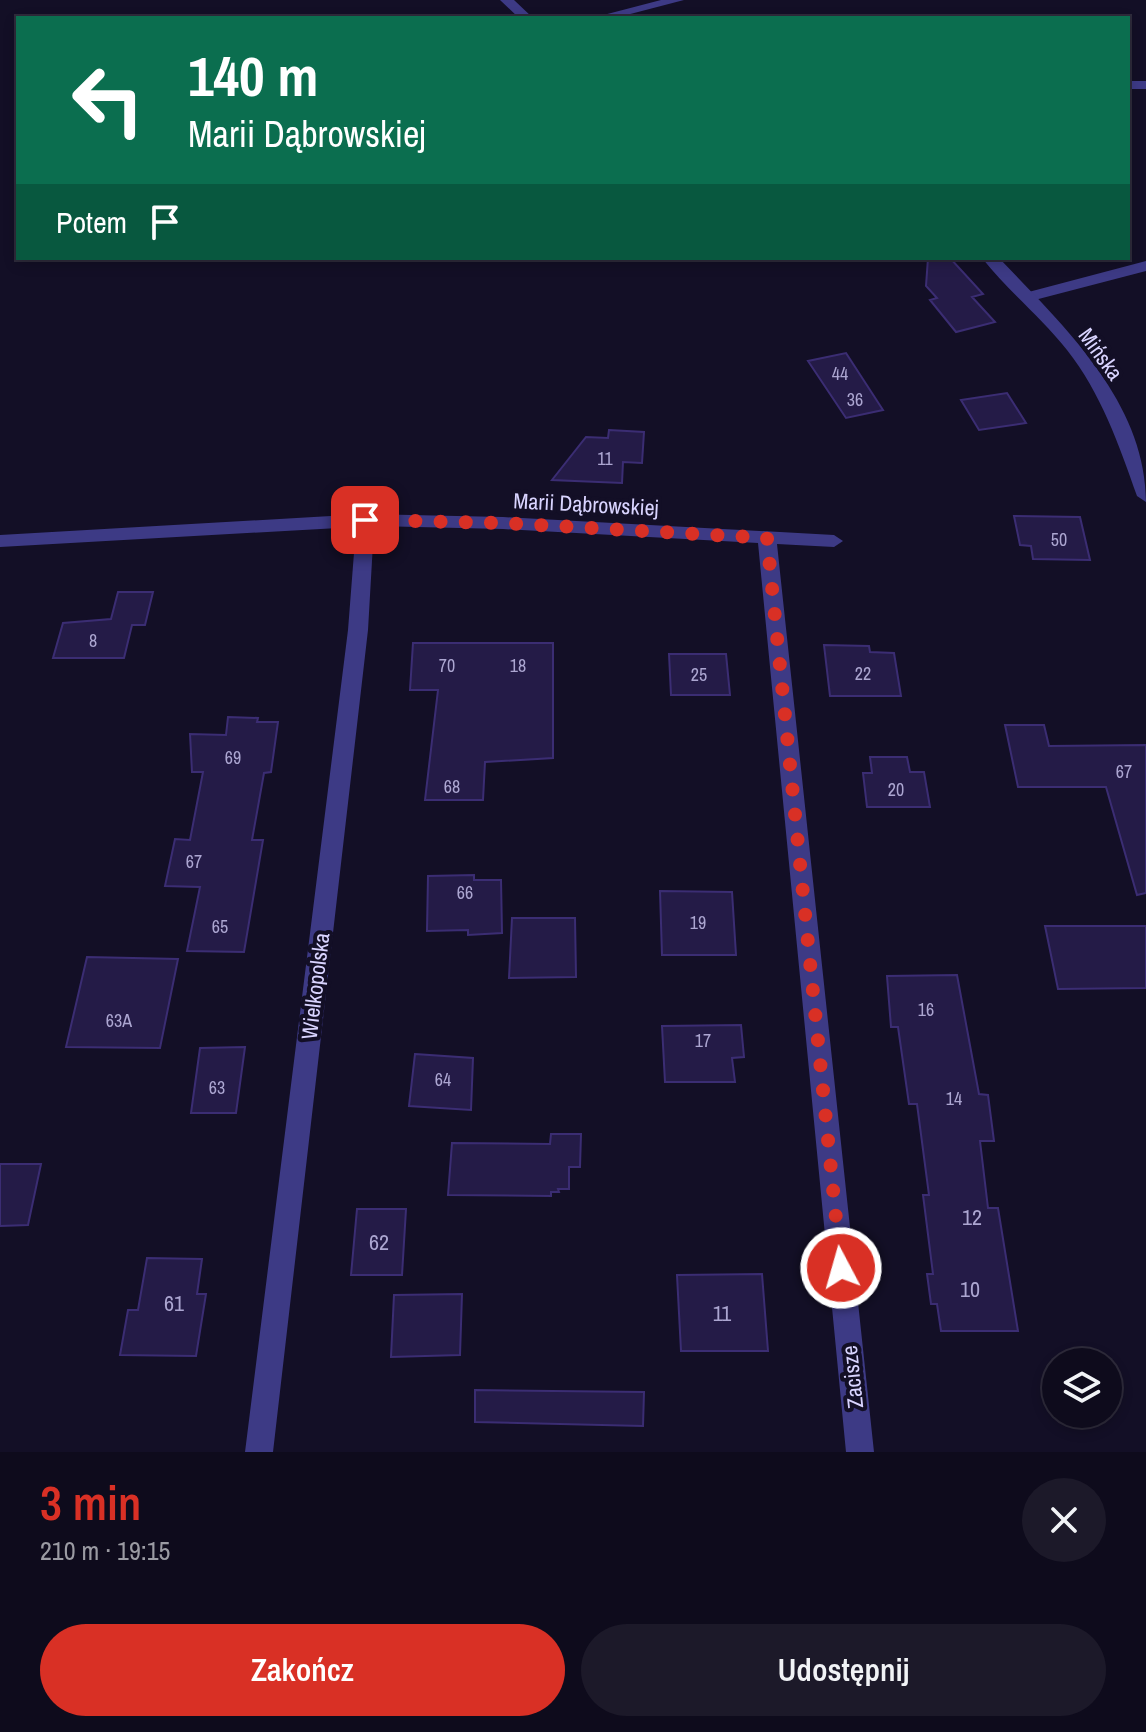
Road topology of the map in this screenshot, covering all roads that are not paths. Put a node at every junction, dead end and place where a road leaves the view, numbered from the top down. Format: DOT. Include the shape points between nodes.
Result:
graph roads {
  1 [pos="506,0"];
  2 [pos="678,0"];
  3 [pos="525,16"];
  4 [pos="607,16"];
  5 [pos="992,260"];
  6 [pos="1146,266"];
  7 [pos="1027,297"];
  8 [pos="1146,496"];
  9 [pos="365,520"];
  10 [pos="767,538"];
  11 [pos="0,541"];
  12 [pos="834,541"];
  13 [pos="259,1452"];
  14 [pos="860,1452"];
  1 -- 3 [label="street"];
  2 -- 4 [label="street"];
  5 -- 7 [label="street, Mińska"];
  6 -- 7 [label="street"];
  7 -- 8 [label="street, Mińska" via="1098,383"];
  9 -- 10 [label="street, Marii Dąbrowskiej"];
  9 -- 11 [label="street, Marii Dąbrowskiej"];
  9 -- 13 [label="street, Wielkopolska" via="358,630"];
  10 -- 12 [label="street, Marii Dąbrowskiej"];
  10 -- 14 [label="street, Zacisze"];
}
